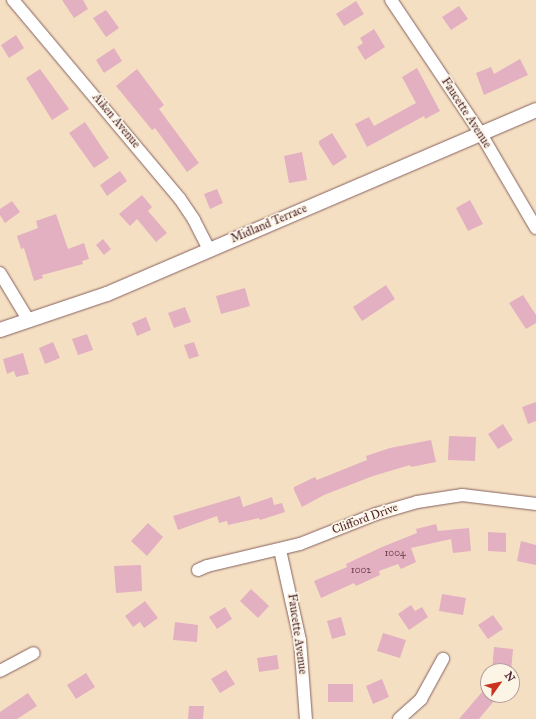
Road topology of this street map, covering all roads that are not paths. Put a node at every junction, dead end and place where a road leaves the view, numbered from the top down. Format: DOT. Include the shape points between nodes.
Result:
graph roads {
  1 [pos="13,0"];
  2 [pos="391,0"];
  3 [pos="536,110"];
  4 [pos="481,134"];
  5 [pos="536,228"];
  6 [pos="209,250"];
  7 [pos="0,274"];
  8 [pos="29,322"];
  9 [pos="0,330"];
  10 [pos="535,501"];
  11 [pos="280,550"];
  12 [pos="198,570"];
  13 [pos="34,653"];
  14 [pos="443,659"];
  15 [pos="0,671"];
  16 [pos="306,719"];
  17 [pos="399,719"];
  1 -- 6 [label="street, Aiken Avenue" via="180,198"];
  2 -- 4 [label="street, Faucette Avenue"];
  3 -- 4 [label="street, Midland Terrace"];
  4 -- 5 [label="street, Faucette Avenue"];
  4 -- 6 [label="street, Midland Terrace"];
  6 -- 8 [label="street, Midland Terrace" via="107,294"];
  7 -- 8 [label="street"];
  8 -- 9 [label="street, Midland Terrace"];
  10 -- 11 [label="street, Clifford Drive" via="473,496 432,499 376,514"];
  11 -- 12 [label="street, Clifford Drive"];
  11 -- 16 [label="street, Faucette Avenue" via="300,640"];
  13 -- 15 [label="street"];
  14 -- 17 [label="street" via="421,699"];
}
